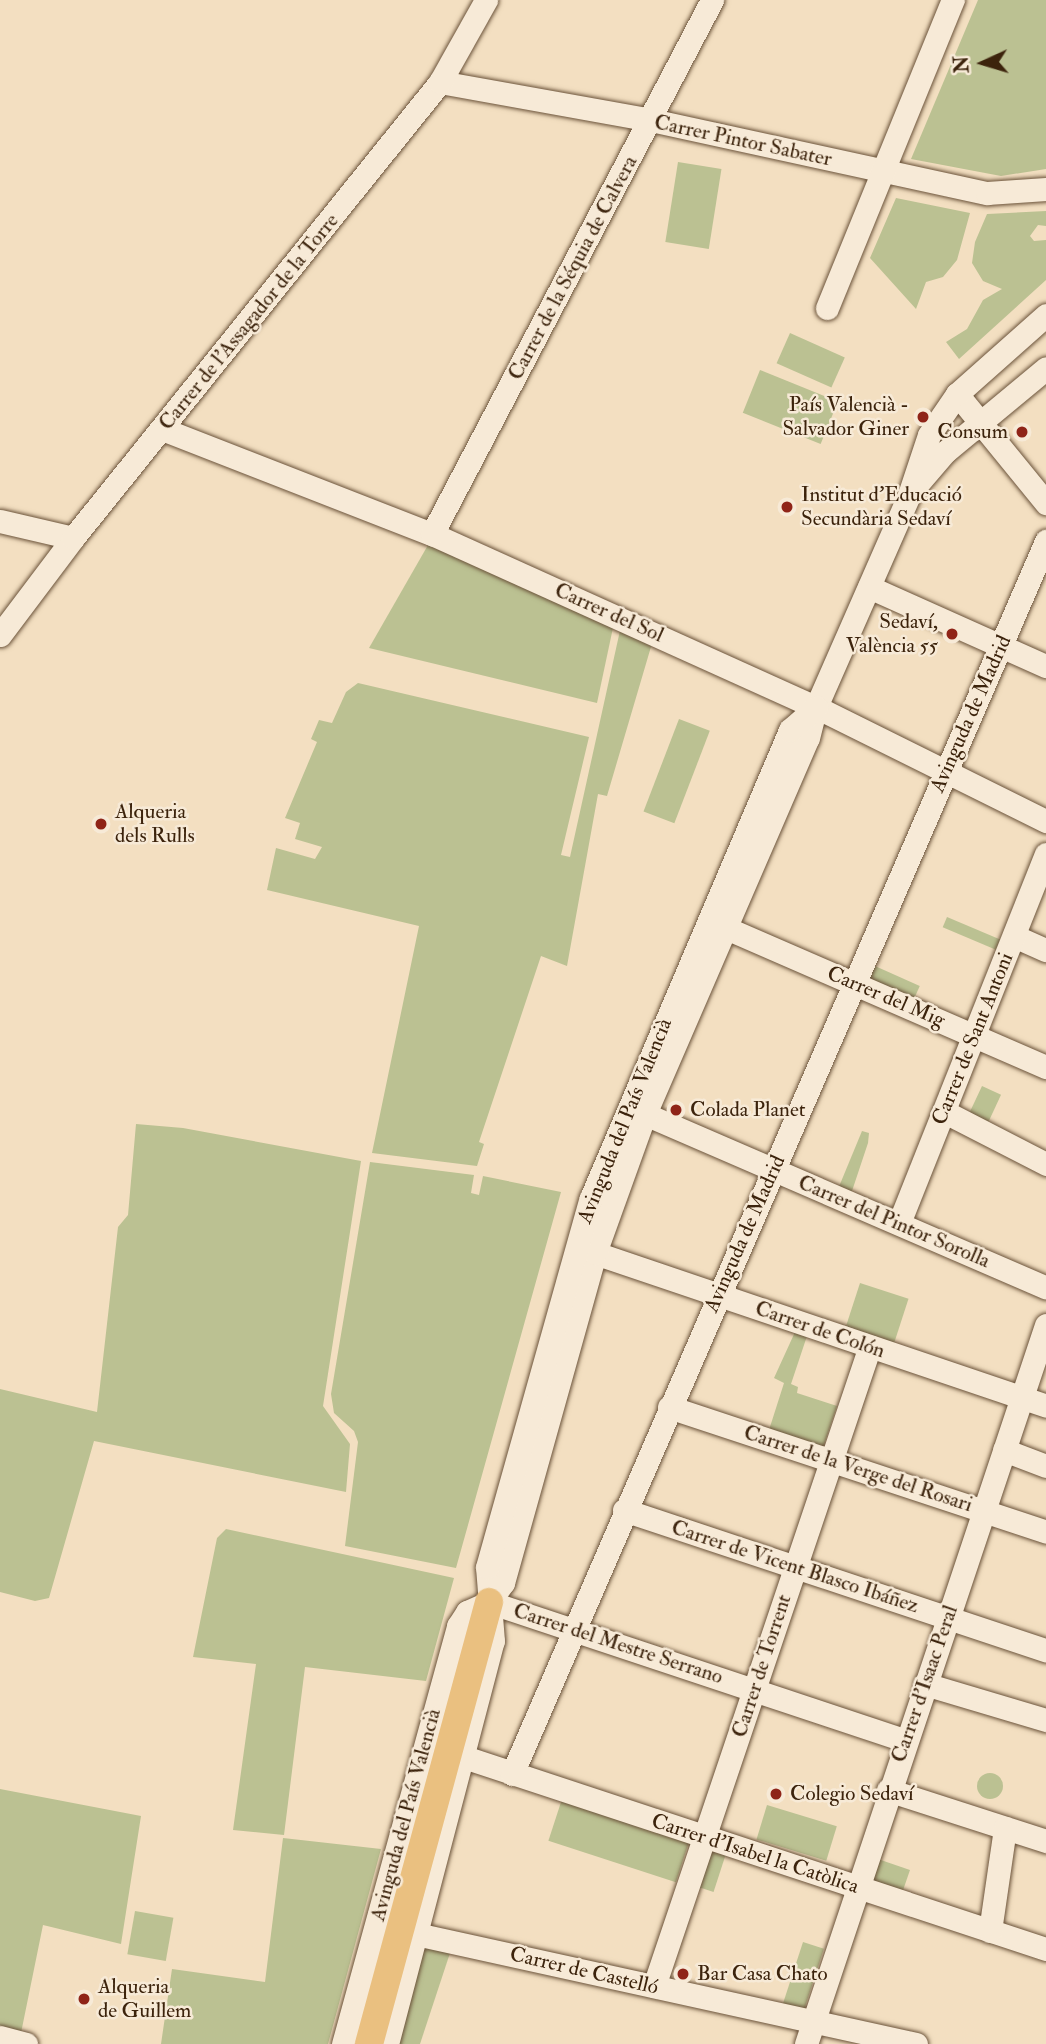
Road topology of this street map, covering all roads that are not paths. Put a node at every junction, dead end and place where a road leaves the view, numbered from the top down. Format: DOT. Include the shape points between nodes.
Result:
graph roads {
  1 [pos="486,0"];
  2 [pos="712,0"];
  3 [pos="953,0"];
  4 [pos="440,82"];
  5 [pos="652,120"];
  6 [pos="881,170"];
  7 [pos="1046,189"];
  8 [pos="827,308"];
  9 [pos="1046,315"];
  10 [pos="1046,368"];
  11 [pos="957,394"];
  12 [pos="980,423"];
  13 [pos="162,429"];
  14 [pos="909,495"];
  15 [pos="1046,503"];
  16 [pos="0,521"];
  17 [pos="432,534"];
  18 [pos="73,538"];
  19 [pos="1046,541"];
  20 [pos="869,587"];
  21 [pos="0,635"];
  22 [pos="1002,645"];
  23 [pos="1046,666"];
  24 [pos="816,707"];
  25 [pos="945,771"];
  26 [pos="1046,821"];
  27 [pos="1046,854"];
  28 [pos="726,928"];
  29 [pos="1014,936"];
  30 [pos="1046,950"];
  31 [pos="853,985"];
  32 [pos="975,1036"];
  33 [pos="1046,1066"];
  34 [pos="636,1110"];
  35 [pos="945,1112"];
  36 [pos="1046,1164"];
  37 [pos="773,1171"];
  38 [pos="899,1223"];
  39 [pos="580,1233"];
  40 [pos="595,1253"];
  41 [pos="1046,1288"];
  42 [pos="718,1295"];
  43 [pos="1046,1325"];
  44 [pos="870,1346"];
  45 [pos="1022,1397"];
  46 [pos="1046,1406"];
  47 [pos="669,1407"];
  48 [pos="1004,1450"];
  49 [pos="832,1460"];
  50 [pos="1046,1466"];
  51 [pos="624,1510"];
  52 [pos="984,1511"];
  53 [pos="1046,1532"];
  54 [pos="795,1567"];
  55 [pos="489,1602"];
  56 [pos="948,1617"];
  57 [pos="573,1629"];
  58 [pos="1046,1650"];
  59 [pos="925,1684"];
  60 [pos="755,1689"];
  61 [pos="1046,1718"];
  62 [pos="905,1740"];
  63 [pos="464,1757"];
  64 [pos="512,1774"];
  65 [pos="888,1790"];
  66 [pos="1005,1828"];
  67 [pos="704,1837"];
  68 [pos="1046,1841"];
  69 [pos="855,1887"];
  70 [pos="990,1931"];
  71 [pos="416,1934"];
  72 [pos="1046,1949"];
  73 [pos="654,1986"];
  74 [pos="811,2021"];
  75 [pos="0,2036"];
  76 [pos="26,2044"];
  77 [pos="343,2044"];
  78 [pos="369,2044"];
  79 [pos="387,2044"];
  80 [pos="806,2044"];
  81 [pos="916,2044"];
  1 -- 4 [label="street, Carrer de l'Assagador de la Torre"];
  2 -- 5 [label="street, Carrer de la Séquia de Calvera"];
  3 -- 6 [label="street"];
  4 -- 5 [label="street, Carrer Pintor Sabater"];
  4 -- 13 [label="street, Carrer de l'Assagador de la Torre"];
  5 -- 6 [label="street, Carrer Pintor Sabater"];
  5 -- 17 [label="street, Carrer de la Séquia de Calvera"];
  6 -- 7 [label="street, Carrer Pintor Sabater" via="988,193"];
  6 -- 8 [label="street"];
  9 -- 11 [label="street, Avinguda del País Valencià"];
  10 -- 12 [label="street, Avinguda del País Valencià"];
  11 -- 12 [label="street"];
  11 -- 14 [label="street, Avinguda del País Valencià" via="925,442"];
  12 -- 14 [label="street, Avinguda del País Valencià" via="927,471"];
  12 -- 15 [label="street"];
  13 -- 17 [label="street, Carrer del Sol"];
  13 -- 18 [label="street, Carrer de l'Assagador de la Torre"];
  14 -- 20 [label="street, Avinguda del País Valencià"];
  16 -- 18 [label="street"];
  17 -- 24 [label="street, Carrer del Sol"];
  18 -- 21 [label="street, Carrer de l'Assagador de la Torre"];
  19 -- 22 [label="street, Avinguda de Madrid"];
  20 -- 22 [label="street"];
  20 -- 24 [label="street, Avinguda del País Valencià"];
  22 -- 23 [label="street"];
  22 -- 25 [label="street, Avinguda de Madrid"];
  24 -- 25 [label="street, Carrer del Sol"];
  24 -- 28 [label="street, Avinguda del País Valencià" via="808,738"];
  24 -- 34 [label="street, Avinguda del País Valencià" via="790,730"];
  25 -- 26 [label="street, Carrer del Sol"];
  25 -- 31 [label="street, Avinguda de Madrid"];
  27 -- 29 [label="street, Carrer de Sant Antoni"];
  28 -- 31 [label="street, Carrer del Mig"];
  28 -- 34 [label="street, Avinguda del País Valencià"];
  29 -- 30 [label="street"];
  29 -- 32 [label="street, Carrer de Sant Antoni"];
  31 -- 32 [label="street, Carrer del Mig"];
  31 -- 37 [label="street, Avinguda de Madrid"];
  32 -- 33 [label="street, Carrer del Mig"];
  32 -- 35 [label="street, Carrer de Sant Antoni"];
  34 -- 37 [label="street, Carrer del Pintor Sorolla"];
  34 -- 39 [label="street, Avinguda del País Valencià"];
  34 -- 40 [label="street, Avinguda del País Valencià"];
  35 -- 36 [label="street"];
  35 -- 38 [label="street, Carrer de Sant Antoni"];
  37 -- 38 [label="street, Carrer del Pintor Sorolla"];
  37 -- 42 [label="street, Avinguda de Madrid"];
  38 -- 41 [label="street, Carrer del Pintor Sorolla"];
  39 -- 40 [label="street" via="585,1247"];
  39 -- 55 [label="street, Avinguda del País Valencià" via="487,1566"];
  40 -- 42 [label="street, Carrer de Colón"];
  40 -- 55 [label="street, Avinguda del País Valencià" via="505,1576"];
  42 -- 44 [label="street, Carrer de Colón"];
  42 -- 47 [label="street, Avinguda de Madrid"];
  43 -- 45 [label="street, Carrer d'Isaac Peral"];
  44 -- 45 [label="street, Carrer de Colón"];
  44 -- 49 [label="street, Carrer de Torrent"];
  45 -- 46 [label="street, Carrer de Colón"];
  45 -- 48 [label="street, Carrer d'Isaac Peral"];
  47 -- 49 [label="street, Carrer de la Verge del Rosari"];
  47 -- 51 [label="street, Avinguda de Madrid"];
  48 -- 50 [label="street"];
  48 -- 52 [label="street, Carrer d'Isaac Peral"];
  49 -- 52 [label="street, Carrer de la Verge del Rosari"];
  49 -- 54 [label="street, Carrer de Torrent"];
  51 -- 54 [label="street, Carrer de Vicent Blasco Ibáñez"];
  51 -- 57 [label="street, Avinguda de Madrid"];
  52 -- 53 [label="street, Carrer de la Verge del Rosari"];
  52 -- 56 [label="street, Carrer d'Isaac Peral"];
  54 -- 56 [label="street, Carrer de Vicent Blasco Ibáñez"];
  54 -- 60 [label="street, Carrer de Torrent"];
  55 -- 57 [label="street, Carrer del Mestre Serrano"];
  55 -- 63 [label="street, Avinguda del País Valencià" via="493,1641"];
  55 -- 77 [label="street, Avinguda del País Valencià" via="467,1612 458,1626"];
  55 -- 78 [label="main road"];
  56 -- 58 [label="street, Carrer de Vicent Blasco Ibáñez"];
  56 -- 59 [label="street, Carrer d'Isaac Peral"];
  57 -- 60 [label="street, Carrer del Mestre Serrano"];
  57 -- 64 [label="street, Avinguda de Madrid"];
  59 -- 61 [label="street"];
  59 -- 62 [label="street, Carrer d'Isaac Peral"];
  60 -- 62 [label="street, Carrer del Mestre Serrano"];
  60 -- 67 [label="street, Carrer de Torrent"];
  62 -- 65 [label="street, Carrer d'Isaac Peral"];
  63 -- 64 [label="street, Carrer d'Isabel la Catòlica"];
  63 -- 71 [label="street, Avinguda del País Valencià"];
  64 -- 67 [label="street, Carrer d'Isabel la Catòlica"];
  65 -- 66 [label="street"];
  65 -- 69 [label="street, Carrer d'Isaac Peral"];
  66 -- 68 [label="street"];
  66 -- 70 [label="street"];
  67 -- 69 [label="street, Carrer d'Isabel la Catòlica"];
  67 -- 73 [label="street, Carrer de Torrent"];
  69 -- 70 [label="street, Carrer d'Isabel la Catòlica"];
  69 -- 74 [label="street, Carrer d'Isaac Peral"];
  70 -- 72 [label="street, Carrer d'Isabel la Catòlica"];
  71 -- 73 [label="street, Carrer de Castelló"];
  71 -- 79 [label="street, Avinguda del País Valencià"];
  73 -- 74 [label="street, Carrer de Castelló"];
  74 -- 80 [label="street, Carrer d'Isaac Peral"];
  74 -- 81 [label="street, Carrer de Castelló"];
  75 -- 76 [label="street"];
}
